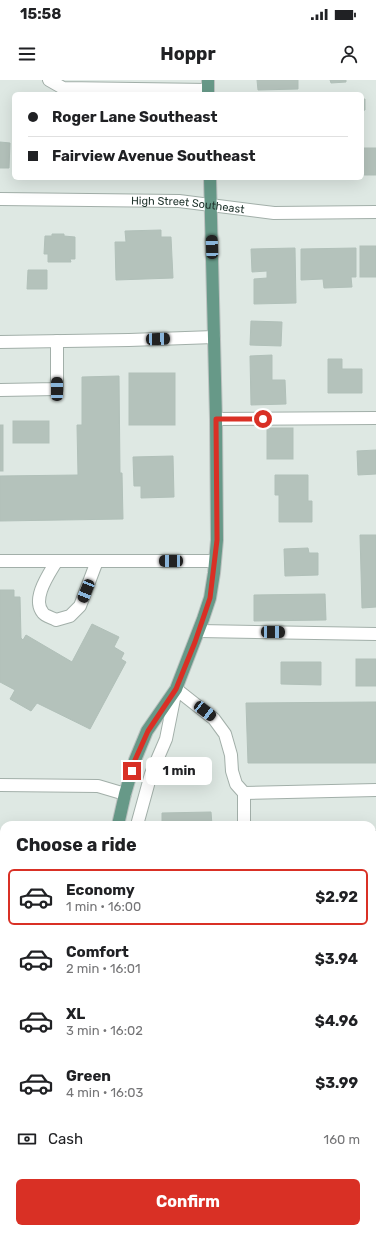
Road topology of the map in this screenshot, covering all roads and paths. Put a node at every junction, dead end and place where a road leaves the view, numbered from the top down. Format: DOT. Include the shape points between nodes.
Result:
graph roads {
  1 [pos="49,80"];
  2 [pos="208,88"];
  3 [pos="210,180"];
  4 [pos="0,199"];
  5 [pos="210,205"];
  6 [pos="376,212"];
  7 [pos="214,337"];
  8 [pos="57,341"];
  9 [pos="0,342"];
  10 [pos="0,390"];
  11 [pos="376,418"];
  12 [pos="216,419"];
  13 [pos="215,561"];
  14 [pos="0,562"];
  15 [pos="56,562"];
  16 [pos="97,562"];
  17 [pos="199,631"];
  18 [pos="376,634"];
  19 [pos="176,689"];
  20 [pos="0,785"];
  21 [pos="376,790"];
  22 [pos="244,793"];
  23 [pos="125,794"];
  24 [pos="119,821"];
  25 [pos="138,821"];
  26 [pos="244,821"];
  1 -- 2 [label="street" via="63,88"];
  3 -- 5 [label="main road"];
  4 -- 5 [label="street, High Street Southeast" via="179,201"];
  5 -- 6 [label="street, High Street Southeast" via="274,213"];
  5 -- 7 [label="main road"];
  7 -- 8 [label="street"];
  7 -- 12 [label="main road"];
  8 -- 9 [label="street"];
  8 -- 10 [label="street" via="57,389"];
  11 -- 12 [label="street"];
  12 -- 13 [label="main road"];
  13 -- 16 [label="street"];
  13 -- 17 [label="main road" via="210,598"];
  14 -- 15 [label="street"];
  15 -- 16 [label="street"];
  15 -- 16 [label="street" via="40,590 38,604 43,613 56,620 70,616 80,606"];
  17 -- 18 [label="street"];
  17 -- 19 [label="main road"];
  19 -- 22 [label="street" via="214,719 225,734 236,784"];
  19 -- 23 [label="main road" via="148,731 135,760"];
  19 -- 25 [label="street" via="166,739 151,774"];
  20 -- 23 [label="street" via="98,786"];
  21 -- 22 [label="street"];
  22 -- 26 [label="street"];
  23 -- 24 [label="main road"];
}
